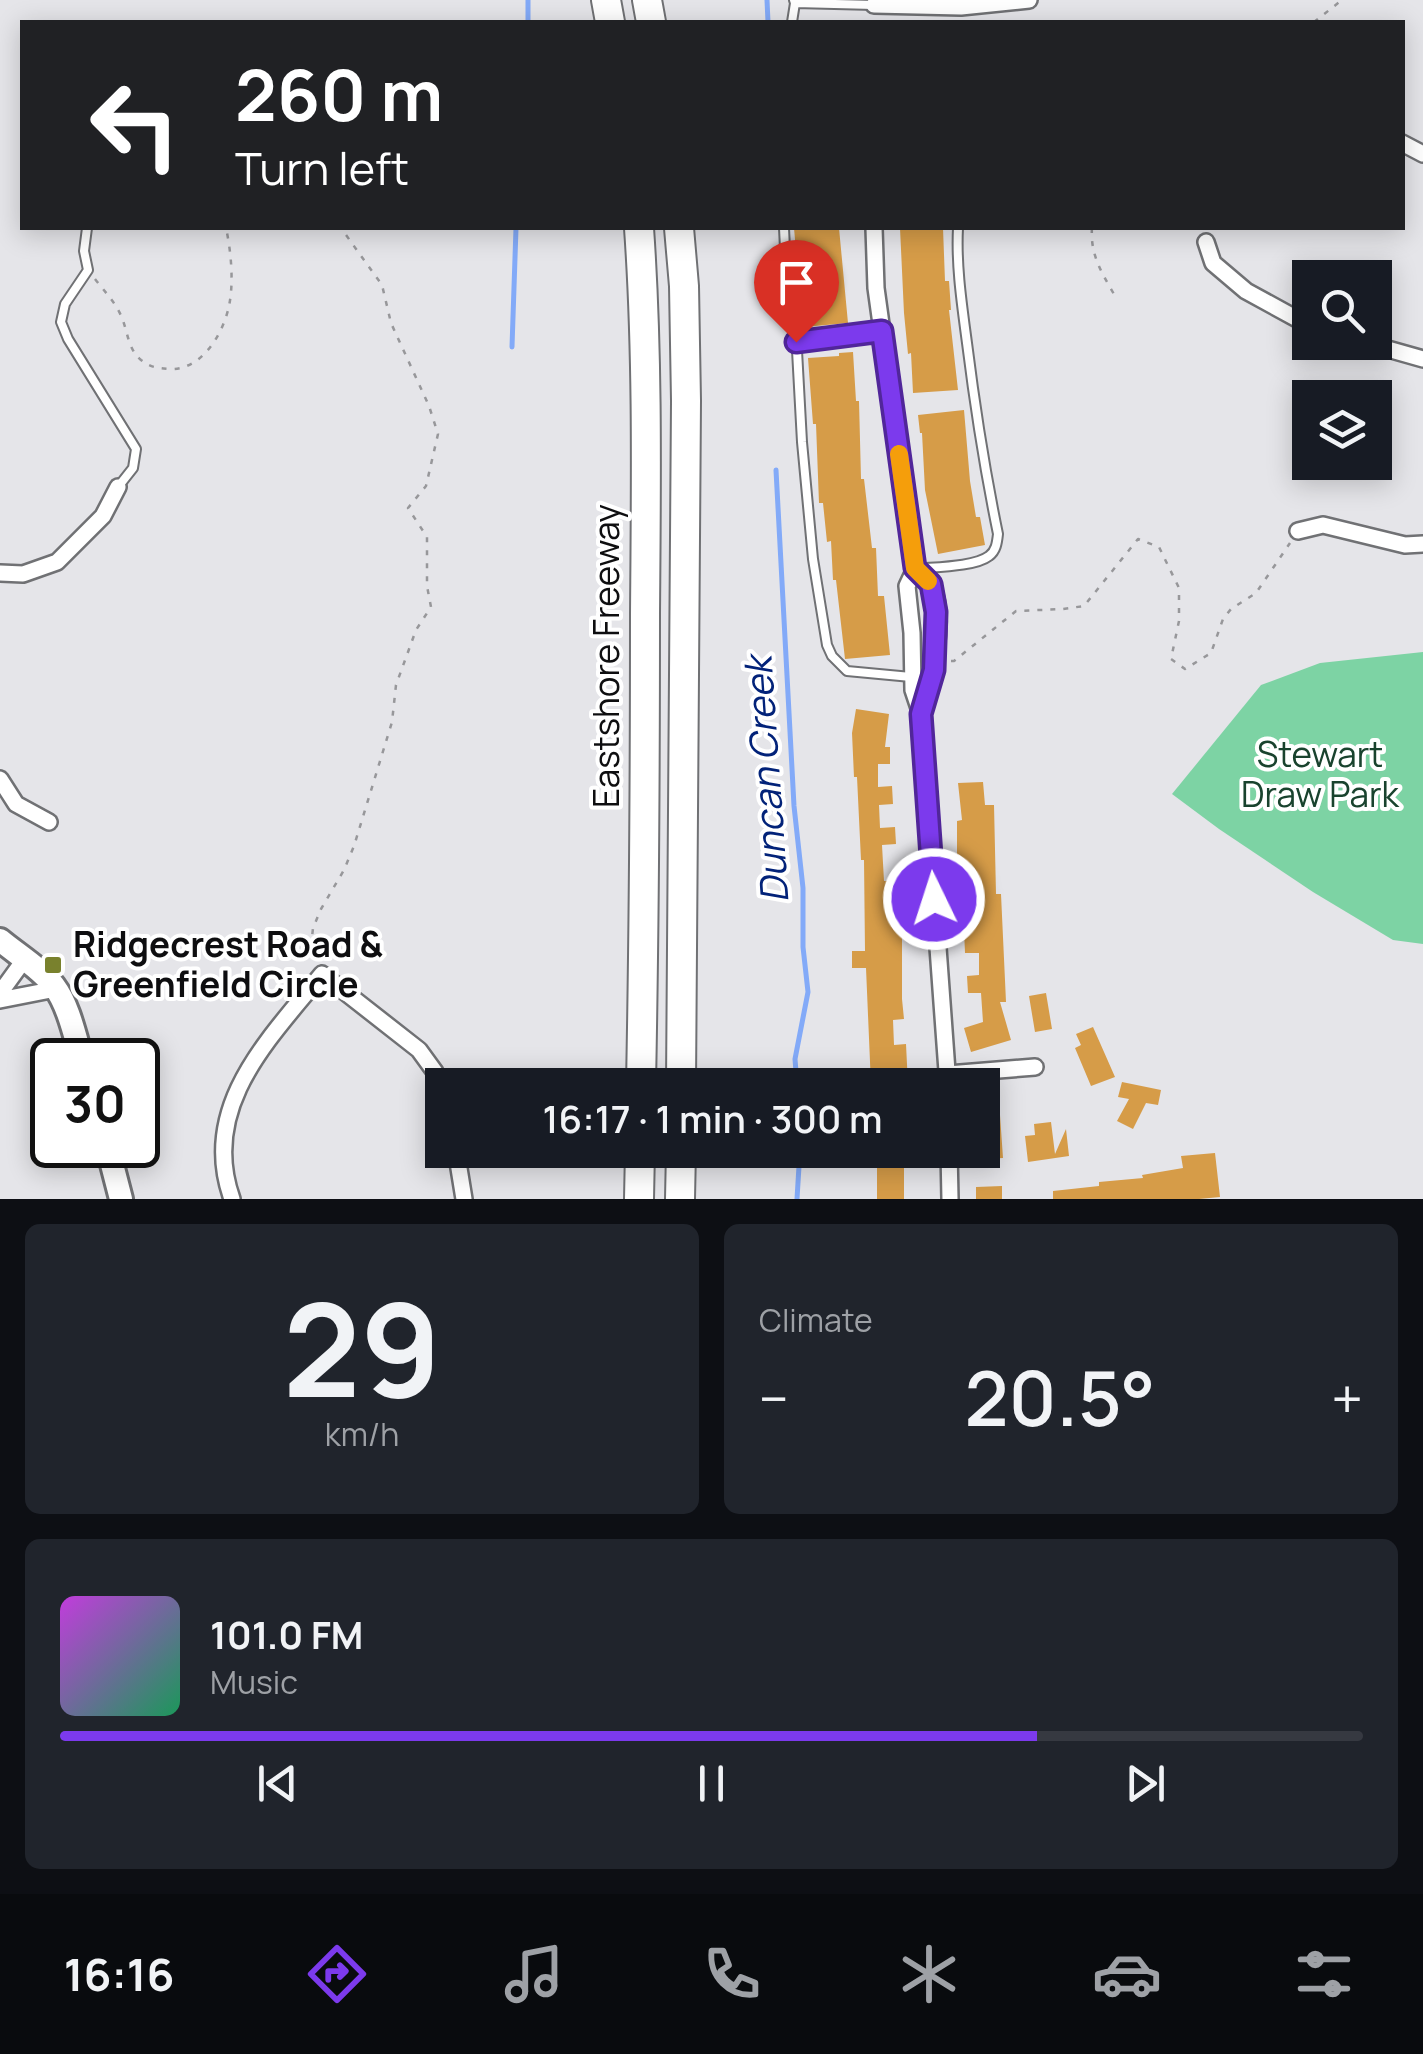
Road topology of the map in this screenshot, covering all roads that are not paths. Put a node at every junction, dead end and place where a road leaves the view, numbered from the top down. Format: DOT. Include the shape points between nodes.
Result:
graph roads {
  1 [pos="1029,0"];
  2 [pos="794,2"];
  3 [pos="874,2"];
  4 [pos="961,15"];
  5 [pos="87,230"];
  6 [pos="639,230"];
  7 [pos="679,230"];
  8 [pos="784,230"];
  9 [pos="874,230"];
  10 [pos="958,230"];
  11 [pos="1206,242"];
  12 [pos="1292,316"];
  13 [pos="882,331"];
  14 [pos="796,342"];
  15 [pos="1392,350"];
  16 [pos="1423,359"];
  17 [pos="118,487"];
  18 [pos="1298,531"];
  19 [pos="1423,544"];
  20 [pos="915,568"];
  21 [pos="0,572"];
  22 [pos="911,677"];
  23 [pos="921,714"];
  24 [pos="0,779"];
  25 [pos="49,822"];
  26 [pos="0,940"];
  27 [pos="24,960"];
  28 [pos="56,989"];
  29 [pos="0,997"];
  30 [pos="75,1038"];
  31 [pos="432,1068"];
  32 [pos="641,1068"];
  33 [pos="681,1068"];
  34 [pos="947,1068"];
  35 [pos="1035,1068"];
  36 [pos="1000,1073"];
  37 [pos="113,1168"];
  38 [pos="459,1168"];
  39 [pos="639,1168"];
  40 [pos="681,1168"];
  41 [pos="949,1168"];
  42 [pos="122,1199"];
  43 [pos="232,1199"];
  44 [pos="464,1199"];
  45 [pos="638,1199"];
  46 [pos="680,1199"];
  47 [pos="950,1199"];
  1 -- 4 [label="street"];
  2 -- 3 [label="lane"];
  3 -- 4 [label="street"];
  5 -- 17 [label="lane" via="88,270 61,322 136,449 133,468"];
  6 -- 32 [label="highway, Eastshore Freeway" via="646,417"];
  7 -- 33 [label="highway" via="686,401"];
  8 -- 14 [label="lane"];
  9 -- 13 [label="street"];
  10 -- 20 [label="lane" via="978,431 998,534 987,558"];
  11 -- 12 [label="street" via="1213,263"];
  13 -- 14 [label="lane"];
  13 -- 20 [label="street"];
  14 -- 22 [label="lane" via="827,645 847,672"];
  15 -- 16 [label="street"];
  17 -- 21 [label="street" via="103,516 57,562 22,574"];
  18 -- 19 [label="street" via="1323,525"];
  20 -- 22 [label="street" via="906,586"];
  20 -- 23 [label="street" via="931,584 936,612 934,660"];
  22 -- 23 [label="street"];
  23 -- 34 [label="street"];
  24 -- 25 [label="street" via="16,804"];
  26 -- 27 [label="street"];
  27 -- 28 [label="street"];
  27 -- 29 [label="street"];
  28 -- 29 [label="street"];
  28 -- 30 [label="street"];
  31 -- 43 [label="street" via="322,974 236,1092 223,1153"];
  35 -- 36 [label="street"];
  37 -- 42 [label="street"];
  38 -- 44 [label="street"];
  39 -- 45 [label="highway"];
  40 -- 46 [label="highway"];
  41 -- 47 [label="street"];
}
